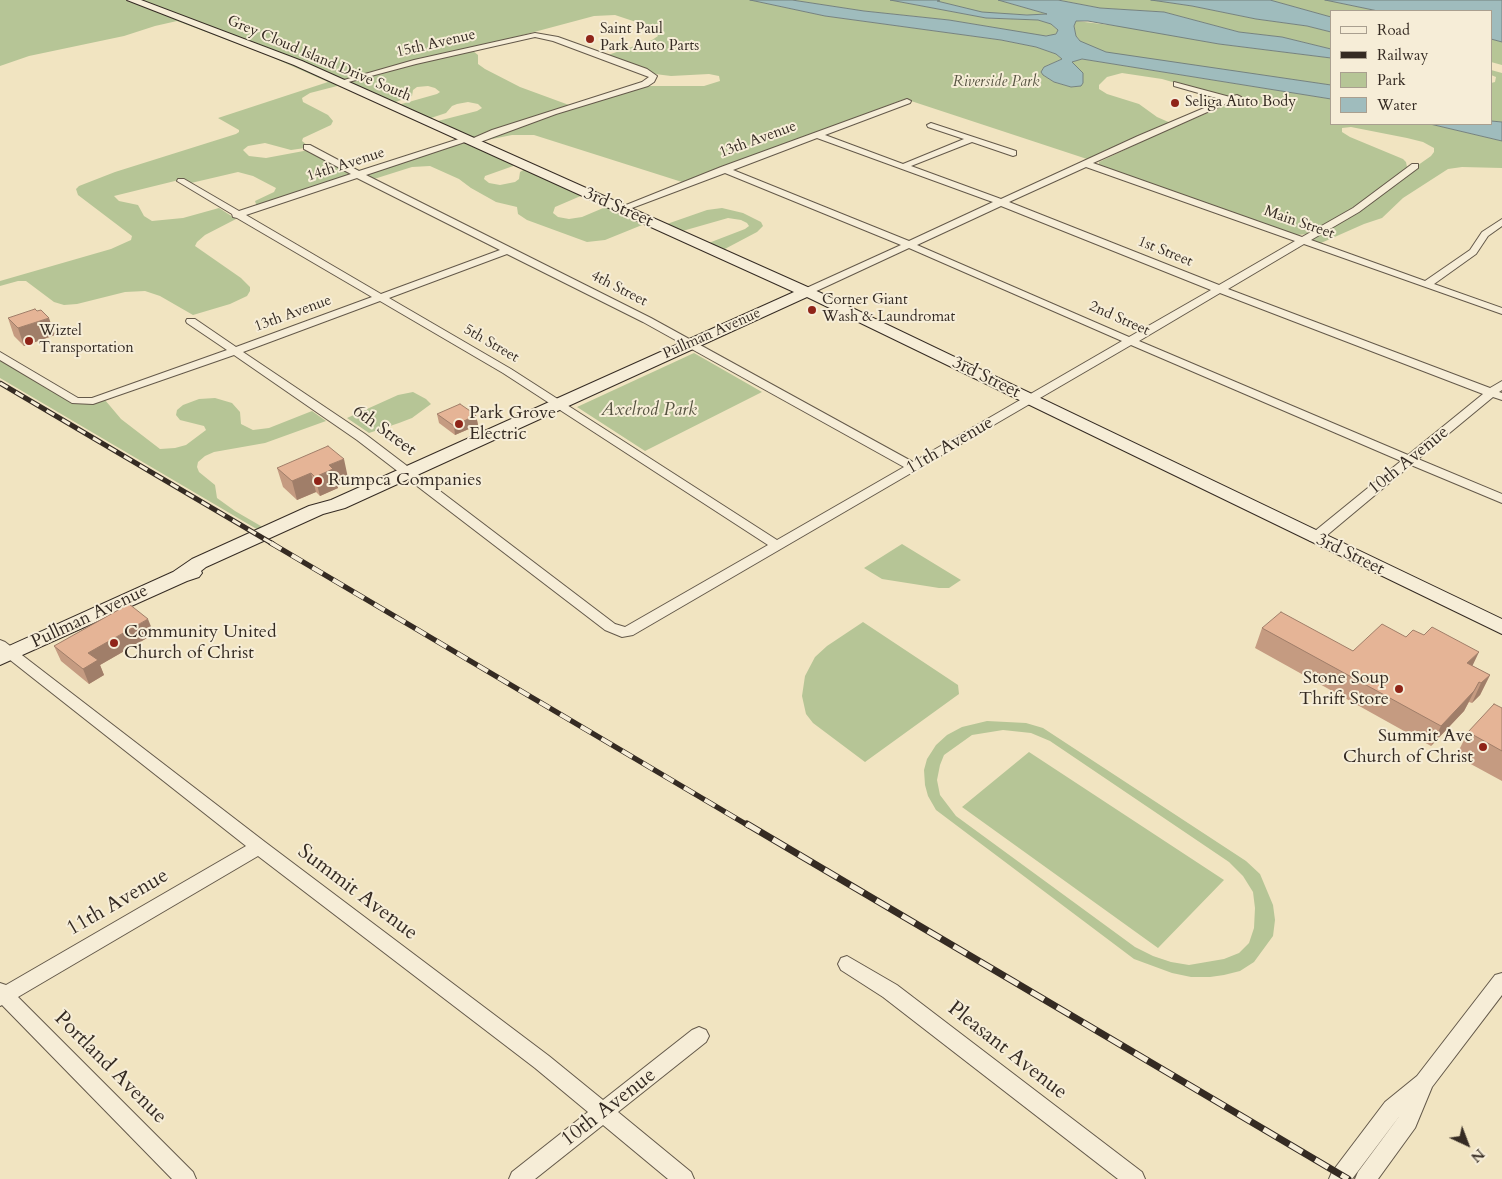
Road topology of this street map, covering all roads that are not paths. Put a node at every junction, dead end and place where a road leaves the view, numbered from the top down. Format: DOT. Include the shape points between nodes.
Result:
graph roads {
  1 [pos="132,0"];
  2 [pos="537,35"];
  3 [pos="341,82"];
  4 [pos="1178,84"];
  5 [pos="907,101"];
  6 [pos="931,125"];
  7 [pos="817,135"];
  8 [pos="971,139"];
  9 [pos="468,141"];
  10 [pos="307,147"];
  11 [pos="1013,153"];
  12 [pos="1086,164"];
  13 [pos="905,166"];
  14 [pos="1414,166"];
  15 [pos="724,169"];
  16 [pos="359,175"];
  17 [pos="180,181"];
  18 [pos="1001,202"];
  19 [pos="620,209"];
  20 [pos="236,215"];
  21 [pos="1502,222"];
  22 [pos="1302,240"];
  23 [pos="909,244"];
  24 [pos="508,250"];
  25 [pos="1427,284"];
  26 [pos="1219,289"];
  27 [pos="806,292"];
  28 [pos="380,298"];
  29 [pos="1502,311"];
  30 [pos="191,321"];
  31 [pos="1131,341"];
  32 [pos="690,344"];
  33 [pos="236,351"];
  34 [pos="0,355"];
  35 [pos="1502,384"];
  36 [pos="1497,395"];
  37 [pos="1030,400"];
  38 [pos="558,404"];
  39 [pos="1410,460"];
  40 [pos="913,467"];
  41 [pos="408,472"];
  42 [pos="1502,499"];
  43 [pos="1315,538"];
  44 [pos="778,546"];
  45 [pos="1502,627"];
  46 [pos="622,632"];
  47 [pos="4,652"];
  48 [pos="259,847"];
  49 [pos="847,964"];
  50 [pos="1502,981"];
  51 [pos="2,995"];
  52 [pos="699,1036"];
  53 [pos="1424,1082"];
  54 [pos="603,1112"];
  55 [pos="186,1179"];
  56 [pos="519,1179"];
  57 [pos="684,1179"];
  58 [pos="1135,1179"];
  59 [pos="1339,1179"];
  60 [pos="1365,1179"];
  1 -- 3 [label="street, Grey Cloud Island Drive South" via="278,54"];
  2 -- 3 [label="street, 15th Avenue"];
  2 -- 9 [label="street, 14th Avenue" via="640,70 652,78"];
  3 -- 9 [label="street, Grey Cloud Island Drive South"];
  4 -- 12 [label="street, Pullman Avenue" via="1234,99"];
  5 -- 7 [label="street, 13th Avenue"];
  6 -- 8 [label="street"];
  7 -- 13 [label="street, 1st Street"];
  7 -- 15 [label="street, 13th Avenue"];
  8 -- 11 [label="street"];
  8 -- 13 [label="street"];
  9 -- 16 [label="street, 14th Avenue"];
  9 -- 19 [label="street, 3rd Street"];
  10 -- 16 [label="street, 4th Street"];
  12 -- 18 [label="street, Pullman Avenue"];
  12 -- 22 [label="street, Main Street"];
  13 -- 18 [label="street, 1st Street"];
  14 -- 22 [label="street, 11th Avenue" via="1366,204"];
  15 -- 19 [label="street, 13th Avenue"];
  15 -- 23 [label="street, 2nd Street"];
  16 -- 20 [label="street, 14th Avenue"];
  16 -- 24 [label="street, 4th Street"];
  17 -- 20 [label="street, 5th Street"];
  18 -- 23 [label="street, Pullman Avenue"];
  18 -- 26 [label="street, 1st Street"];
  19 -- 27 [label="street, 3rd Street"];
  20 -- 28 [label="street, 5th Street"];
  21 -- 25 [label="street" via="1485,234 1473,252"];
  22 -- 25 [label="street, Main Street"];
  22 -- 26 [label="street, 11th Avenue"];
  23 -- 27 [label="street, Pullman Avenue"];
  23 -- 31 [label="street, 2nd Street"];
  24 -- 28 [label="street, 13th Avenue"];
  24 -- 32 [label="street, 4th Street"];
  25 -- 29 [label="street, Main Street"];
  26 -- 31 [label="street, 11th Avenue"];
  26 -- 36 [label="street, 1st Street"];
  27 -- 32 [label="street, Pullman Avenue"];
  27 -- 37 [label="street, 3rd Street"];
  28 -- 33 [label="street, 13th Avenue"];
  28 -- 38 [label="street, 5th Street"];
  30 -- 33 [label="street, 6th Street"];
  31 -- 37 [label="street, 11th Avenue"];
  31 -- 39 [label="street, 2nd Street"];
  32 -- 38 [label="street, Pullman Avenue"];
  32 -- 40 [label="street, 4th Street"];
  33 -- 34 [label="street, 13th Avenue" via="103,399 86,402 73,400"];
  33 -- 41 [label="street, 6th Street"];
  35 -- 36 [label="street, 10th Avenue"];
  36 -- 39 [label="street, 10th Avenue"];
  37 -- 40 [label="street, 11th Avenue"];
  37 -- 43 [label="street, 3rd Street"];
  38 -- 41 [label="street, Pullman Avenue"];
  38 -- 44 [label="street, 5th Street"];
  39 -- 42 [label="street, 2nd Street"];
  39 -- 43 [label="street, 10th Avenue"];
  40 -- 44 [label="street, 11th Avenue"];
  41 -- 46 [label="street, 6th Street" via="610,627"];
  41 -- 47 [label="street, Pullman Avenue" via="204,569 180,576"];
  43 -- 45 [label="street, 3rd Street"];
  44 -- 46 [label="street, 11th Avenue" via="638,628"];
  47 -- 48 [label="street, Summit Avenue"];
  48 -- 51 [label="street, 11th Avenue"];
  48 -- 54 [label="street, Summit Avenue"];
  49 -- 58 [label="street, Pleasant Avenue" via="890,991"];
  50 -- 53 [label="street"];
  51 -- 55 [label="street, Portland Avenue"];
  52 -- 54 [label="street, 10th Avenue"];
  53 -- 59 [label="street" via="1392,1109"];
  53 -- 60 [label="street" via="1408,1121"];
  54 -- 56 [label="street, 10th Avenue"];
  54 -- 57 [label="street, Summit Avenue"];
}
